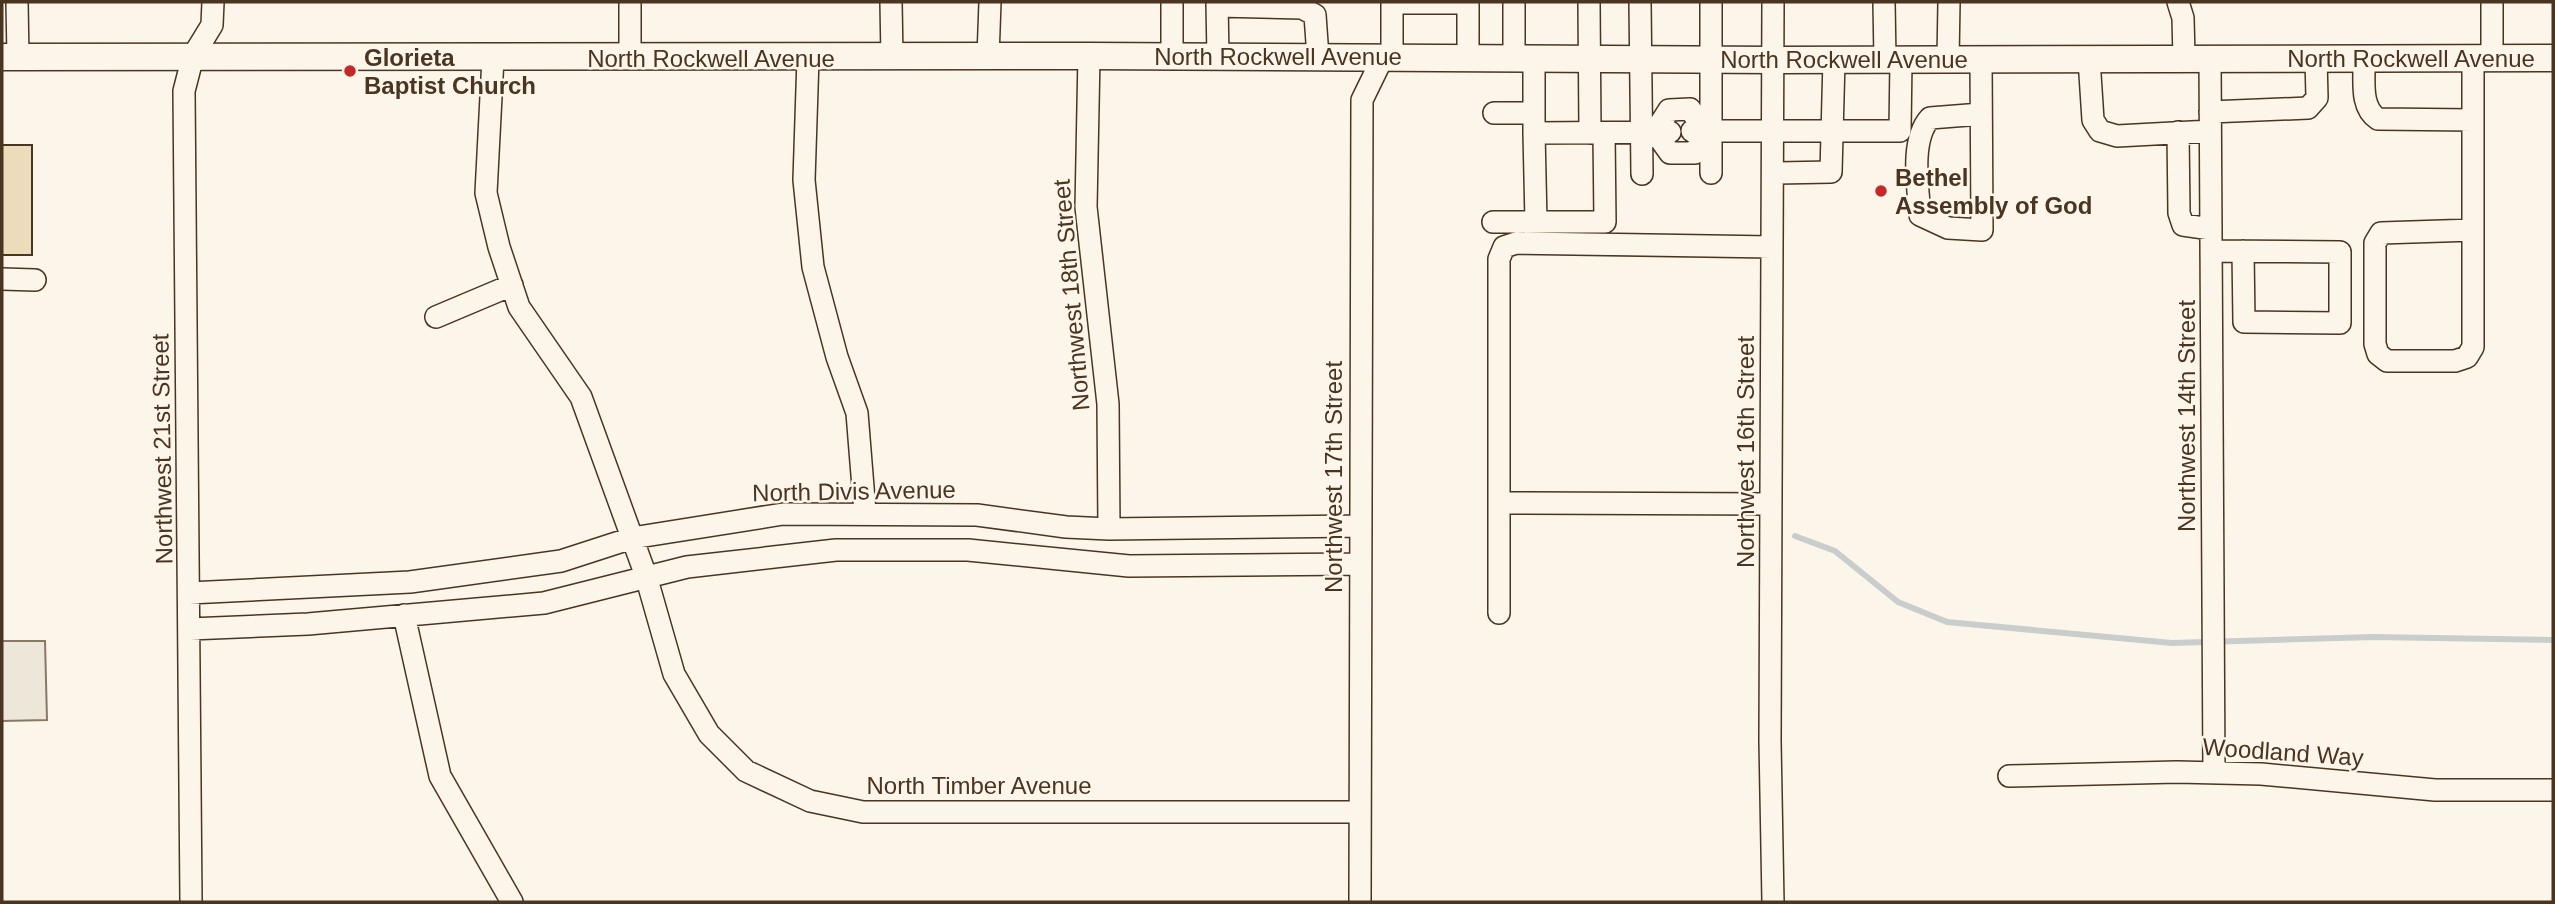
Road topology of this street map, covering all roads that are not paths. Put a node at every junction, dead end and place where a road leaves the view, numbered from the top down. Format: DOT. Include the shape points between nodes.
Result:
graph roads {
  1 [pos="18,2"];
  2 [pos="213,2"];
  3 [pos="630,2"];
  4 [pos="891,2"];
  5 [pos="990,2"];
  6 [pos="1172,2"];
  7 [pos="1392,2"];
  8 [pos="1514,2"];
  9 [pos="1589,2"];
  10 [pos="1640,2"];
  11 [pos="1711,2"];
  12 [pos="1773,2"];
  13 [pos="1885,2"];
  14 [pos="1949,2"];
  15 [pos="2178,2"];
  16 [pos="2492,2"];
  17 [pos="1217,4"];
  18 [pos="192,56"];
  19 [pos="1089,56"];
  20 [pos="1172,56"];
  21 [pos="10,57"];
  22 [pos="988,57"];
  23 [pos="1218,57"];
  24 [pos="1318,57"];
  25 [pos="1387,57"];
  26 [pos="493,58"];
  27 [pos="630,58"];
  28 [pos="808,58"];
  29 [pos="892,58"];
  30 [pos="1468,58"];
  31 [pos="1524,58"];
  32 [pos="2197,58"];
  33 [pos="2316,58"];
  34 [pos="2364,58"];
  35 [pos="2483,58"];
  36 [pos="2553,58"];
  37 [pos="1589,59"];
  38 [pos="1641,59"];
  39 [pos="1948,59"];
  40 [pos="1981,59"];
  41 [pos="2089,59"];
  42 [pos="1711,60"];
  43 [pos="1773,60"];
  44 [pos="1834,60"];
  45 [pos="1893,60"];
  46 [pos="1494,113"];
  47 [pos="1981,114"];
  48 [pos="2473,120"];
  49 [pos="2210,121"];
  50 [pos="1534,123"];
  51 [pos="1703,131"];
  52 [pos="1773,131"];
  53 [pos="1832,131"];
  54 [pos="1656,132"];
  55 [pos="2178,132"];
  56 [pos="1597,133"];
  57 [pos="1711,173"];
  58 [pos="1773,173"];
  59 [pos="1642,174"];
  60 [pos="1493,222"];
  61 [pos="1536,222"];
  62 [pos="2211,229"];
  63 [pos="2473,230"];
  64 [pos="1772,247"];
  65 [pos="2212,251"];
  66 [pos="2243,251"];
  67 [pos="2,279"];
  68 [pos="35,280"];
  69 [pos="512,285"];
  70 [pos="436,317"];
  71 [pos="1499,503"];
  72 [pos="1771,504"];
  73 [pos="865,512"];
  74 [pos="1359,526"];
  75 [pos="1109,529"];
  76 [pos="632,538"];
  77 [pos="1359,564"];
  78 [pos="646,576"];
  79 [pos="189,593"];
  80 [pos="1499,613"];
  81 [pos="404,615"];
  82 [pos="190,629"];
  83 [pos="2214,773"];
  84 [pos="2009,776"];
  85 [pos="2553,790"];
  86 [pos="1358,812"];
  87 [pos="191,902"];
  88 [pos="512,902"];
  89 [pos="1360,902"];
  90 [pos="1773,902"];
  1 -- 21 [label="street"];
  2 -- 18 [label="street, Northwest 21st Street" via="212,25"];
  3 -- 27 [label="street"];
  4 -- 29 [label="street"];
  5 -- 22 [label="street"];
  6 -- 20 [label="street"];
  7 -- 25 [label="street"];
  7 -- 30 [label="street" via="1468,3"];
  8 -- 31 [label="street"];
  9 -- 37 [label="street"];
  10 -- 38 [label="street"];
  11 -- 42 [label="street"];
  12 -- 43 [label="street, Northwest 16th Street"];
  13 -- 45 [label="street"];
  14 -- 39 [label="street"];
  15 -- 32 [label="street, Northwest 14th Street"];
  16 -- 35 [label="street"];
  17 -- 23 [label="street"];
  17 -- 24 [label="street" via="1302,8 1315,15"];
  18 -- 21 [label="main road, North Rockwell Avenue"];
  18 -- 26 [label="main road, North Rockwell Avenue"];
  18 -- 79 [label="street, Northwest 21st Street" via="184,91"];
  19 -- 20 [label="main road, North Rockwell Avenue"];
  19 -- 22 [label="main road, North Rockwell Avenue"];
  19 -- 75 [label="street, Northwest 18th Street" via="1086,207 1108,404"];
  20 -- 23 [label="main road, North Rockwell Avenue"];
  22 -- 29 [label="main road, North Rockwell Avenue"];
  23 -- 24 [label="main road, North Rockwell Avenue"];
  24 -- 25 [label="main road, North Rockwell Avenue"];
  25 -- 30 [label="main road, North Rockwell Avenue"];
  25 -- 74 [label="street, Northwest 17th Street" via="1362,100"];
  26 -- 27 [label="main road, North Rockwell Avenue"];
  26 -- 69 [label="street, North Timber Avenue" via="486,193"];
  27 -- 28 [label="main road, North Rockwell Avenue"];
  28 -- 29 [label="main road, North Rockwell Avenue"];
  28 -- 73 [label="street" via="804,180 813,267 857,413"];
  30 -- 31 [label="main road, North Rockwell Avenue"];
  31 -- 37 [label="main road, North Rockwell Avenue"];
  31 -- 50 [label="street"];
  32 -- 33 [label="main road, North Rockwell Avenue"];
  32 -- 41 [label="main road, North Rockwell Avenue"];
  32 -- 49 [label="street, Northwest 14th Street"];
  33 -- 34 [label="main road, North Rockwell Avenue"];
  33 -- 49 [label="street" via="2317,98 2308,108"];
  34 -- 35 [label="main road, North Rockwell Avenue"];
  34 -- 48 [label="street" via="2365,98 2371,115 2378,119"];
  35 -- 36 [label="main road, North Rockwell Avenue"];
  35 -- 48 [label="street"];
  37 -- 38 [label="main road, North Rockwell Avenue"];
  37 -- 56 [label="street"];
  38 -- 42 [label="main road, North Rockwell Avenue"];
  38 -- 54 [label="street"];
  39 -- 40 [label="main road, North Rockwell Avenue"];
  39 -- 45 [label="main road, North Rockwell Avenue"];
  40 -- 41 [label="main road, North Rockwell Avenue"];
  40 -- 47 [label="street"];
  41 -- 55 [label="street" via="2092,120 2100,131 2117,136"];
  42 -- 43 [label="main road, North Rockwell Avenue"];
  42 -- 51 [label="street"];
  43 -- 44 [label="main road, North Rockwell Avenue"];
  43 -- 52 [label="street, Northwest 16th Street"];
  44 -- 45 [label="main road, North Rockwell Avenue"];
  44 -- 53 [label="street"];
  45 -- 53 [label="street" via="1900,131"];
  46 -- 50 [label="street"];
  47 -- 47 [label="street" via="1982,230 1948,228 1920,215 1921,128 1930,118"];
  48 -- 63 [label="street"];
  49 -- 55 [label="street"];
  49 -- 62 [label="street, Northwest 14th Street"];
  50 -- 56 [label="street"];
  50 -- 61 [label="street"];
  51 -- 52 [label="street"];
  51 -- 54 [label="street" via="1690,110 1669,110"];
  51 -- 54 [label="street" via="1695,153 1670,153"];
  51 -- 57 [label="street"];
  52 -- 53 [label="street"];
  52 -- 58 [label="street, Northwest 16th Street"];
  53 -- 58 [label="street" via="1831,172"];
  54 -- 56 [label="street"];
  54 -- 59 [label="street"];
  55 -- 62 [label="street" via="2183,225"];
  56 -- 61 [label="street" via="1605,222"];
  58 -- 64 [label="street, Northwest 16th Street"];
  60 -- 61 [label="street"];
  62 -- 65 [label="street, Northwest 14th Street"];
  63 -- 63 [label="street" via="2473,347 2467,357 2387,361 2375,344 2375,243 2381,233"];
  64 -- 71 [label="street" via="1516,243 1504,247 1499,258"];
  64 -- 72 [label="street, Northwest 16th Street"];
  65 -- 66 [label="street"];
  65 -- 83 [label="street, Northwest 14th Street"];
  66 -- 66 [label="street" via="2340,252 2340,323 2244,322"];
  67 -- 68 [label="street"];
  69 -- 70 [label="street"];
  69 -- 76 [label="street, North Timber Avenue" via="519,307 581,397"];
  71 -- 72 [label="street"];
  71 -- 80 [label="street"];
  72 -- 90 [label="street, Northwest 16th Street"];
  73 -- 75 [label="street, North Divis Avenue" via="977,515"];
  73 -- 76 [label="street, North Divis Avenue" via="783,514"];
  74 -- 75 [label="street, North Divis Avenue"];
  74 -- 77 [label="street, Northwest 17th Street"];
  76 -- 78 [label="street, North Timber Avenue"];
  76 -- 79 [label="street, North Divis Avenue" via="561,561 411,582"];
  77 -- 78 [label="street" via="1129,566 968,550 836,550"];
  77 -- 86 [label="street, Northwest 17th Street"];
  78 -- 81 [label="street" via="544,603"];
  78 -- 86 [label="street, North Timber Avenue" via="674,674 709,734 746,771 810,801 863,812"];
  79 -- 82 [label="street, Northwest 21st Street"];
  81 -- 82 [label="street"];
  81 -- 88 [label="street" via="440,776"];
  82 -- 87 [label="street, Northwest 21st Street"];
  83 -- 84 [label="street, Woodland Way"];
  83 -- 85 [label="street, Woodland Way" via="2435,790"];
  86 -- 89 [label="street, Northwest 17th Street"];
}
